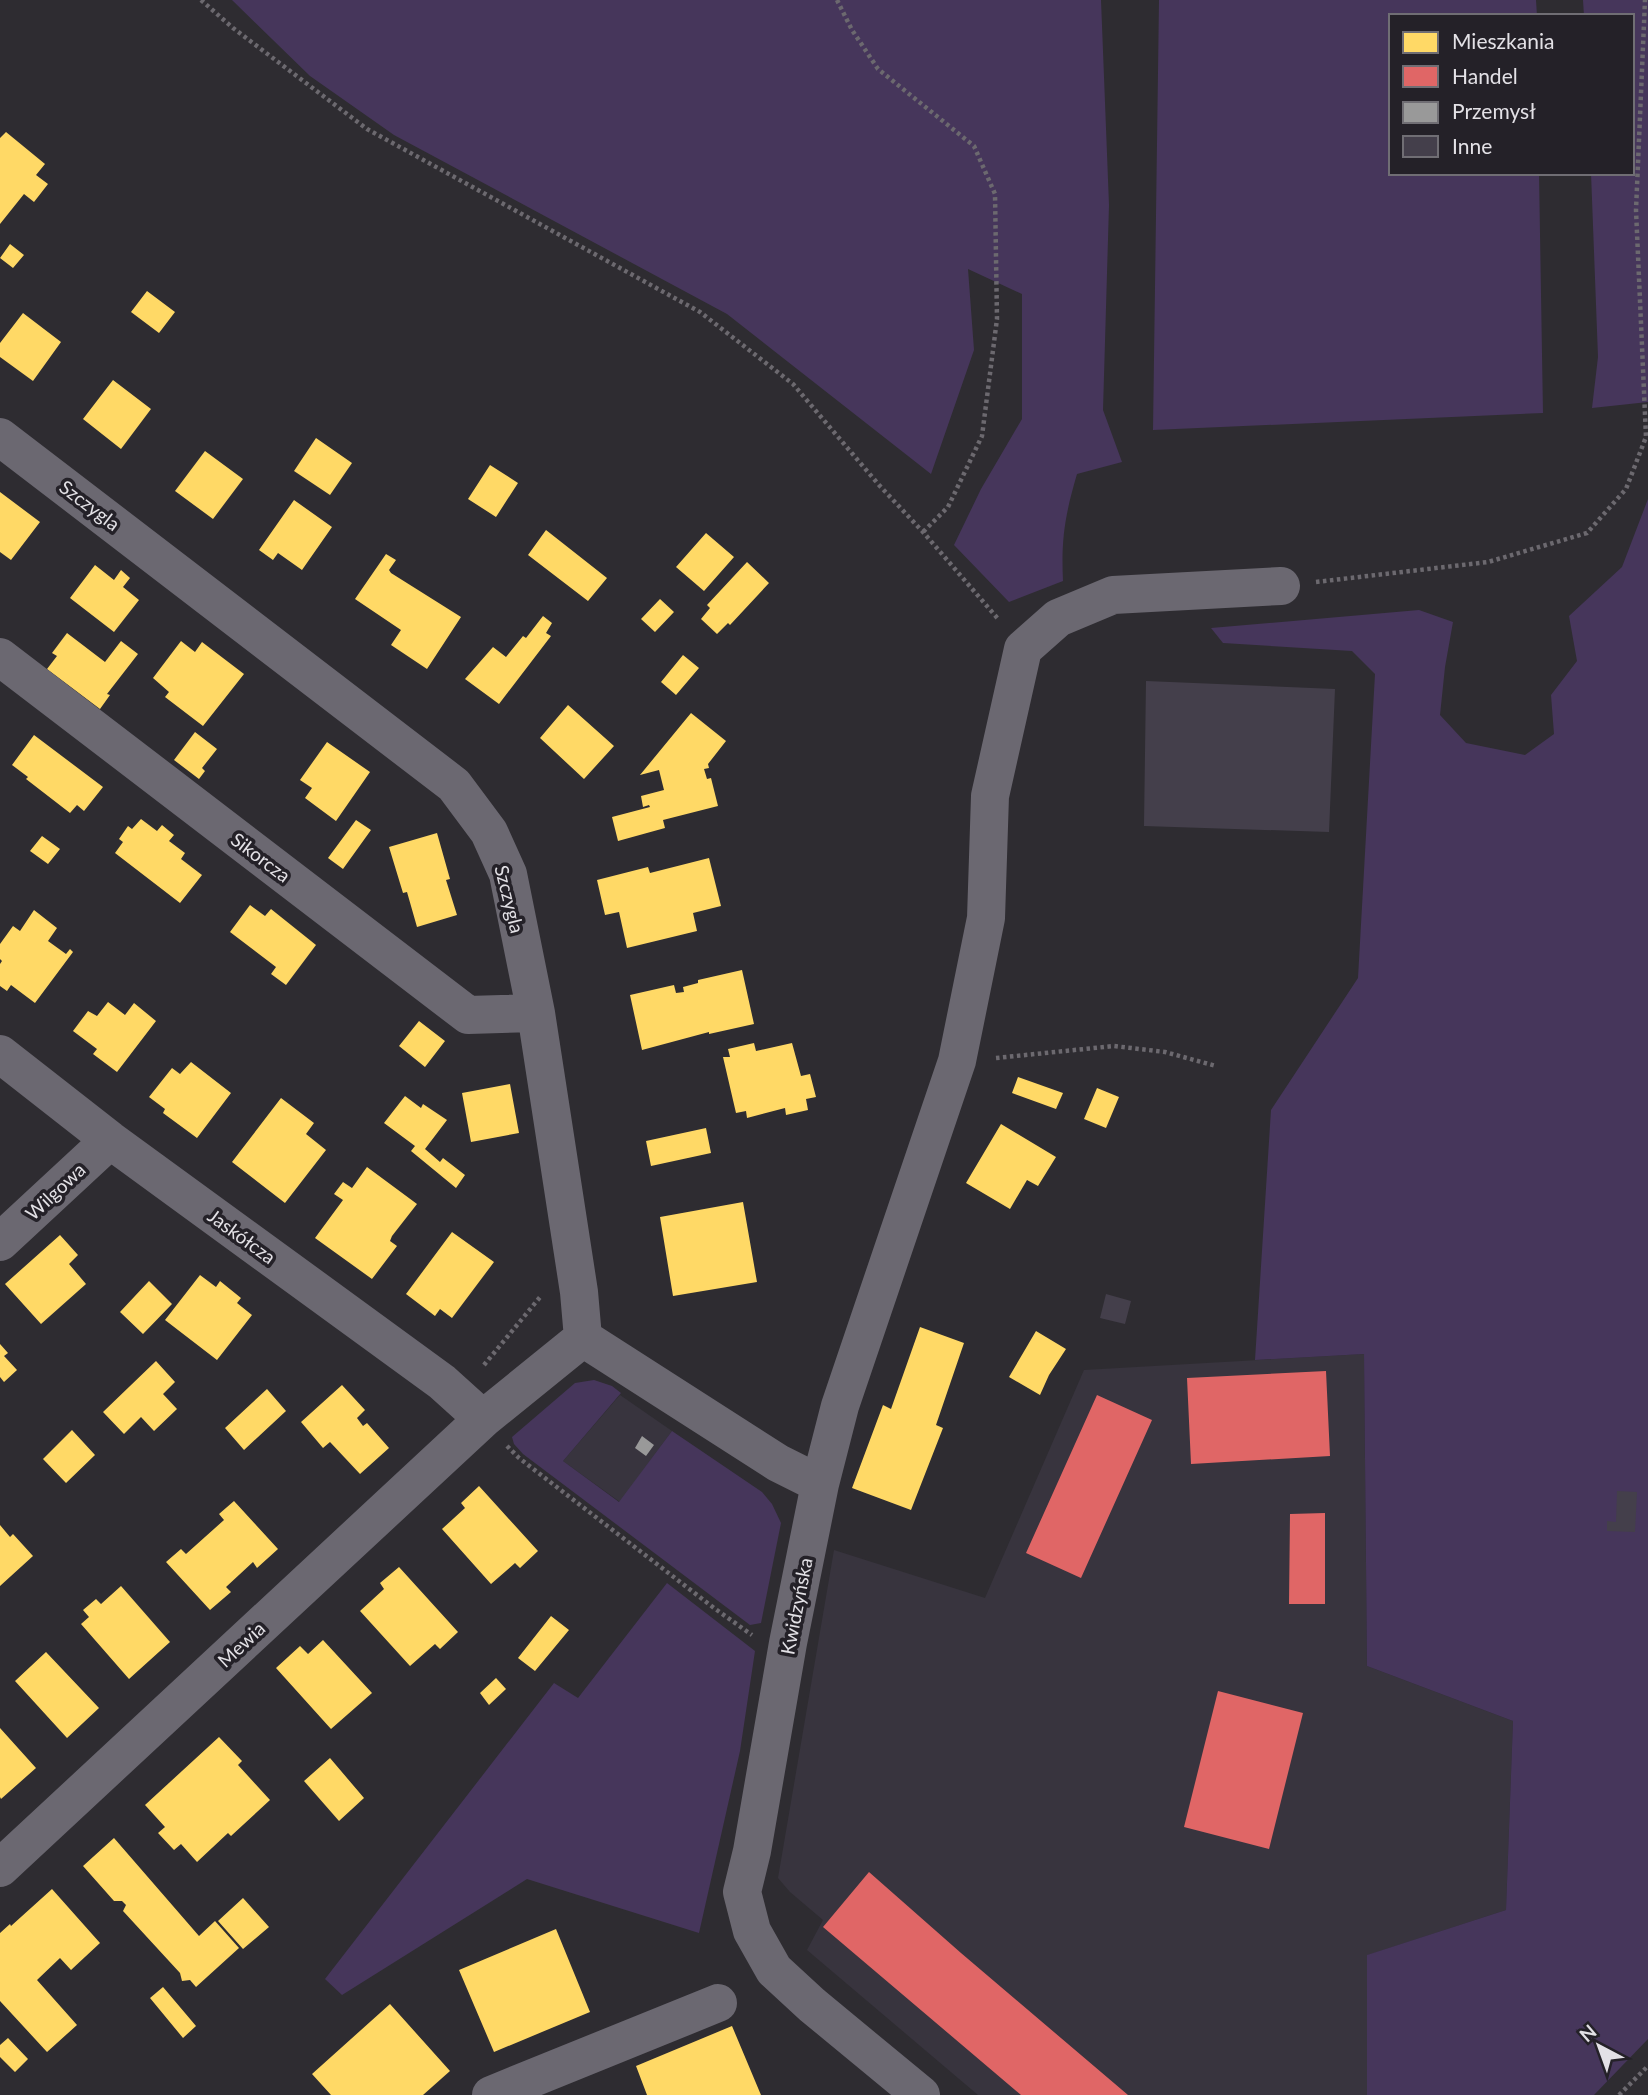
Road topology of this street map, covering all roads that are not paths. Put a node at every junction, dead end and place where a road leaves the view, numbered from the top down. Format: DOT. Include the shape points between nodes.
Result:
graph roads {
  1 [pos="0,437"];
  2 [pos="1281,586"];
  3 [pos="0,657"];
  4 [pos="536,1013"];
  5 [pos="0,1054"];
  6 [pos="110,1140"];
  7 [pos="0,1242"];
  8 [pos="583,1338"];
  9 [pos="471,1408"];
  10 [pos="820,1484"];
  11 [pos="0,1868"];
  12 [pos="718,2003"];
  13 [pos="491,2095"];
  14 [pos="921,2095"];
  1 -- 4 [label="street, Szczygla" via="454,785 489,832 508,874"];
  2 -- 10 [label="street, Kwidzyńska" via="1113,595 1058,618 1023,649 990,796 986,918 957,1061 841,1406"];
  3 -- 4 [label="street, Sikorcza" via="468,1015"];
  4 -- 8 [label="street, Szczygla"];
  5 -- 6 [label="street, Jaskółcza"];
  6 -- 7 [label="street, Wilgowa"];
  6 -- 9 [label="street, Jaskółcza"];
  8 -- 9 [label="street"];
  8 -- 10 [label="street" via="778,1463"];
  9 -- 11 [label="street, Mewia"];
  10 -- 14 [label="street, Kwidzyńska" via="742,1892 752,1931 774,1969"];
  12 -- 13 [label="street"];
}
